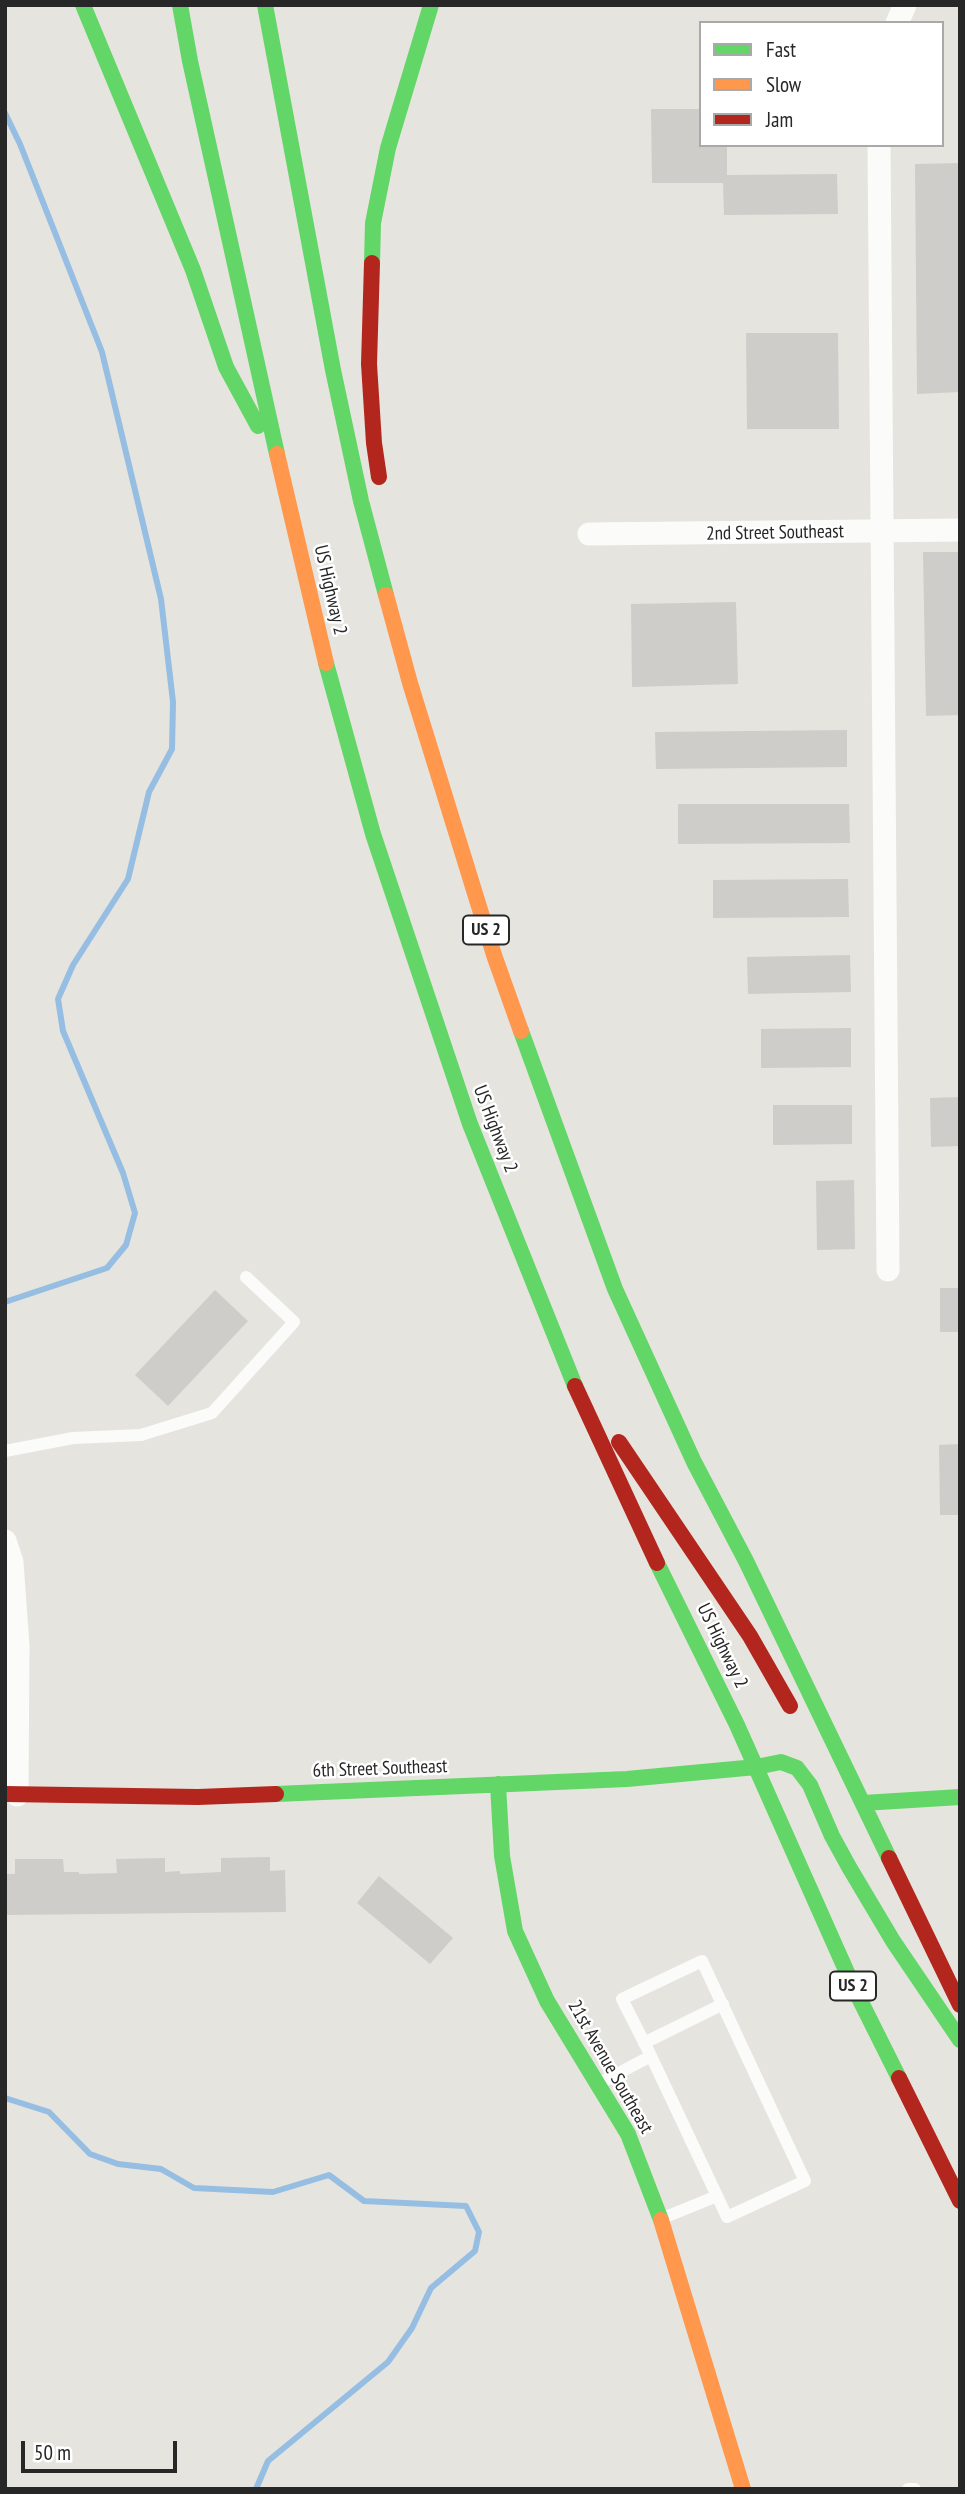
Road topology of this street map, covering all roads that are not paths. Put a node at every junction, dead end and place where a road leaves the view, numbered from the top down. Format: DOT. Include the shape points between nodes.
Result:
graph roads {
  1 [pos="83,5"];
  2 [pos="180,5"];
  3 [pos="265,5"];
  4 [pos="431,5"];
  5 [pos="905,5"];
  6 [pos="898,21"];
  7 [pos="879,147"];
  8 [pos="279,463"];
  9 [pos="383,497"];
  10 [pos="960,530"];
  11 [pos="883,532"];
  12 [pos="590,534"];
  13 [pos="391,551"];
  14 [pos="410,683"];
  15 [pos="888,1270"];
  16 [pos="246,1276"];
  17 [pos="569,1373"];
  18 [pos="5,1451"];
  19 [pos="5,1541"];
  20 [pos="12,1646"];
  21 [pos="795,1717"];
  22 [pos="756,1767"];
  23 [pos="498,1784"];
  24 [pos="838,1793"];
  25 [pos="11,1794"];
  26 [pos="960,1797"];
  27 [pos="863,1803"];
  28 [pos="723,2004"];
  29 [pos="960,2005"];
  30 [pos="960,2040"];
  31 [pos="644,2043"];
  32 [pos="650,2056"];
  33 [pos="598,2085"];
  34 [pos="717,2196"];
  35 [pos="960,2201"];
  36 [pos="661,2219"];
  37 [pos="743,2489"];
  38 [pos="908,2489"];
  39 [pos="915,2489"];
  1 -- 8 [label="main road" via="193,270 226,368"];
  2 -- 8 [label="main road, US Highway 2 / US 2"];
  3 -- 14 [label="main road, US 2" via="333,370 361,500"];
  4 -- 9 [label="main road" via="388,148 373,223 369,364"];
  5 -- 6 [label="street"];
  7 -- 11 [label="street"];
  8 -- 17 [label="main road, US Highway 2 / US 2" via="373,834 470,1125"];
  10 -- 11 [label="street, 2nd Street Southeast"];
  11 -- 12 [label="street, 2nd Street Southeast"];
  11 -- 15 [label="street"];
  13 -- 14 [label="main road"];
  14 -- 27 [label="main road, US 2" via="494,955 615,1289 694,1462"];
  16 -- 18 [label="lane" via="294,1322 212,1413 141,1434 73,1438"];
  17 -- 21 [label="main road" via="698,1555"];
  17 -- 22 [label="main road, US Highway 2 / US 2"];
  19 -- 20 [label="street" via="12,1562"];
  20 -- 25 [label="street"];
  22 -- 23 [label="main road, 6th Street Southeast"];
  22 -- 30 [label="main road, 6th Street Southeast" via="781,1762 797,1768 810,1785 849,1867"];
  22 -- 35 [label="main road, US Highway 2 / US 2" via="853,1986"];
  23 -- 25 [label="main road, 6th Street Southeast" via="198,1797"];
  23 -- 33 [label="main road, 21st Avenue Southeast" via="502,1856 515,1931 547,2001"];
  24 -- 27 [label="main road" via="845,1800"];
  26 -- 27 [label="main road"];
  27 -- 29 [label="main road, US 2"];
  28 -- 31 [label="lane"];
  28 -- 31 [label="lane" via="702,1961 622,1999"];
  28 -- 34 [label="lane" via="805,2182 727,2217"];
  31 -- 32 [label="lane"];
  32 -- 33 [label="lane"];
  32 -- 34 [label="lane"];
  33 -- 36 [label="main road, 21st Avenue Southeast" via="628,2134"];
  34 -- 36 [label="lane"];
  36 -- 37 [label="main road, 21st Avenue Southeast"];
  38 -- 39 [label="lane"];
}
